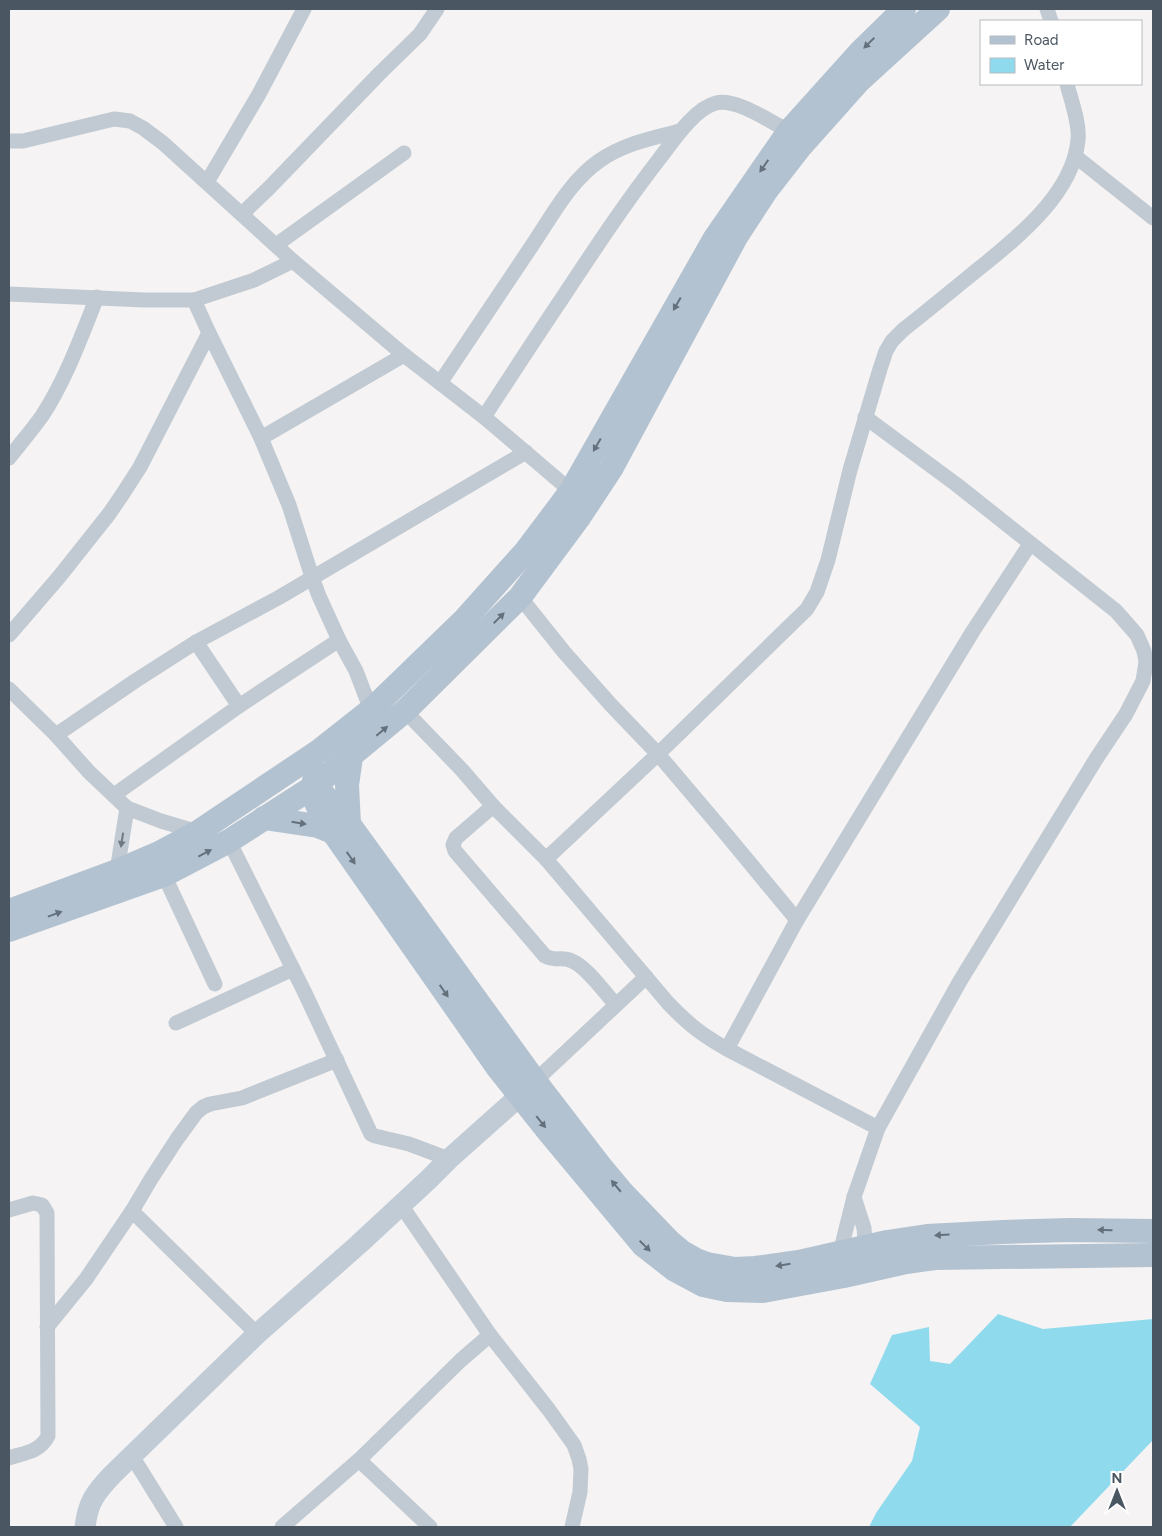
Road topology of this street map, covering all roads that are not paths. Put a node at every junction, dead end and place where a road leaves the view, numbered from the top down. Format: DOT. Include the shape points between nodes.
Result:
graph roads {
  1 [pos="304,9"];
  2 [pos="437,9"];
  3 [pos="904,9"];
  4 [pos="938,9"];
  5 [pos="1067,85"];
  6 [pos="680,131"];
  7 [pos="789,132"];
  8 [pos="9,141"];
  9 [pos="404,152"];
  10 [pos="1075,156"];
  11 [pos="207,182"];
  12 [pos="242,214"];
  13 [pos="1153,218"];
  14 [pos="276,245"];
  15 [pos="293,261"];
  16 [pos="9,294"];
  17 [pos="97,297"];
  18 [pos="194,300"];
  19 [pos="209,333"];
  20 [pos="404,355"];
  21 [pos="440,383"];
  22 [pos="484,417"];
  23 [pos="865,417"];
  24 [pos="262,438"];
  25 [pos="526,452"];
  26 [pos="9,458"];
  27 [pos="571,491"];
  28 [pos="1030,544"];
  29 [pos="312,577"];
  30 [pos="520,597"];
  31 [pos="9,635"];
  32 [pos="339,640"];
  33 [pos="196,642"];
  34 [pos="1148,683"];
  35 [pos="9,688"];
  36 [pos="239,706"];
  37 [pos="371,710"];
  38 [pos="405,711"];
  39 [pos="56,735"];
  40 [pos="319,751"];
  41 [pos="658,754"];
  42 [pos="350,757"];
  43 [pos="278,779"];
  44 [pos="312,787"];
  45 [pos="114,795"];
  46 [pos="493,806"];
  47 [pos="127,808"];
  48 [pos="264,818"];
  49 [pos="341,828"];
  50 [pos="198,832"];
  51 [pos="229,840"];
  52 [pos="546,859"];
  53 [pos="117,871"];
  54 [pos="164,875"];
  55 [pos="9,911"];
  56 [pos="797,920"];
  57 [pos="9,930"];
  58 [pos="293,969"];
  59 [pos="646,977"];
  60 [pos="215,984"];
  61 [pos="616,1005"];
  62 [pos="176,1023"];
  63 [pos="727,1049"];
  64 [pos="336,1060"];
  65 [pos="528,1089"];
  66 [pos="878,1128"];
  67 [pos="448,1159"];
  68 [pos="854,1197"];
  69 [pos="401,1205"];
  70 [pos="9,1210"];
  71 [pos="132,1212"];
  72 [pos="1153,1231"];
  73 [pos="1153,1255"];
  74 [pos="867,1258"];
  75 [pos="842,1264"];
  76 [pos="47,1327"];
  77 [pos="256,1334"];
  78 [pos="490,1335"];
  79 [pos="132,1456"];
  80 [pos="9,1458"];
  81 [pos="359,1460"];
  82 [pos="84,1527"];
  83 [pos="176,1527"];
  84 [pos="282,1527"];
  85 [pos="430,1527"];
  86 [pos="572,1527"];
  1 -- 11 [label="street"];
  2 -- 12 [label="street" via="420,34"];
  3 -- 7 [label="main road, one-way" via="861,51"];
  4 -- 30 [label="main road" via="858,82 766,190 736,237 611,469"];
  5 -- 10 [label="street" via="1078,138"];
  6 -- 7 [label="street" via="708,106 724,102 748,110"];
  6 -- 21 [label="street" via="620,149 587,170 560,202"];
  6 -- 22 [label="street" via="630,196"];
  7 -- 27 [label="main road, one-way" via="715,238"];
  8 -- 11 [label="street" via="23,141 114,120 130,121 164,143"];
  9 -- 14 [label="street"];
  10 -- 13 [label="street"];
  10 -- 23 [label="street" via="1064,180 1035,220 892,341"];
  11 -- 12 [label="street"];
  12 -- 14 [label="street"];
  14 -- 15 [label="street"];
  15 -- 18 [label="street" via="254,280"];
  15 -- 20 [label="street"];
  16 -- 17 [label="street"];
  17 -- 18 [label="street"];
  17 -- 26 [label="street" via="76,352 55,393"];
  18 -- 19 [label="street"];
  19 -- 24 [label="street"];
  19 -- 31 [label="street" via="140,467 122,495"];
  20 -- 21 [label="street"];
  20 -- 24 [label="street"];
  21 -- 22 [label="street"];
  22 -- 25 [label="street"];
  23 -- 28 [label="street"];
  23 -- 41 [label="street" via="828,560 807,609"];
  24 -- 29 [label="street"];
  25 -- 27 [label="street"];
  25 -- 29 [label="street"];
  27 -- 37 [label="main road" via="526,551 465,619"];
  28 -- 34 [label="street" via="1116,610 1130,625 1144,651"];
  28 -- 56 [label="street" via="973,631"];
  29 -- 32 [label="street"];
  29 -- 33 [label="street"];
  38 -- 30 [label="main road, one-way"];
  30 -- 41 [label="street" via="564,652"];
  32 -- 36 [label="street"];
  32 -- 37 [label="street" via="356,671"];
  33 -- 36 [label="street"];
  33 -- 39 [label="street"];
  34 -- 66 [label="street" via="1092,765 960,981"];
  35 -- 39 [label="street"];
  36 -- 45 [label="street"];
  37 -- 40 [label="main road"];
  42 -- 38 [label="main road, one-way"];
  38 -- 46 [label="street"];
  39 -- 45 [label="street"];
  40 -- 43 [label="main road"];
  40 -- 44 [label="main road"];
  41 -- 52 [label="street"];
  41 -- 56 [label="street"];
  42 -- 44 [label="main road"];
  42 -- 49 [label="main road"];
  43 -- 44 [label="main road"];
  43 -- 50 [label="main road"];
  44 -- 48 [label="main road"];
  44 -- 49 [label="main road" via="326,797"];
  45 -- 47 [label="street"];
  46 -- 52 [label="street"];
  46 -- 61 [label="street" via="456,838 455,851 545,956 579,964"];
  47 -- 50 [label="street"];
  47 -- 53 [label="street, one-way"];
  48 -- 49 [label="main road, one-way"];
  48 -- 51 [label="main road"];
  49 -- 65 [label="main road"];
  50 -- 53 [label="main road"];
  54 -- 51 [label="main road, one-way"];
  51 -- 58 [label="street"];
  52 -- 59 [label="street"];
  53 -- 55 [label="main road"];
  57 -- 54 [label="main road, one-way"];
  54 -- 60 [label="street"];
  56 -- 63 [label="street"];
  58 -- 62 [label="street"];
  58 -- 64 [label="street"];
  59 -- 61 [label="street"];
  59 -- 63 [label="street" via="684,1020"];
  61 -- 65 [label="street"];
  63 -- 66 [label="street"];
  64 -- 67 [label="street" via="371,1134"];
  64 -- 71 [label="street" via="242,1098 203,1107 177,1139"];
  65 -- 67 [label="street"];
  65 -- 75 [label="main road" via="625,1224 643,1244 675,1270 703,1285 727,1290 763,1291 784,1288"];
  66 -- 68 [label="street"];
  67 -- 69 [label="street"];
  68 -- 74 [label="street" via="864,1228"];
  68 -- 75 [label="street"];
  69 -- 77 [label="street"];
  69 -- 78 [label="street"];
  70 -- 76 [label="street" via="33,1203 42,1205 47,1214"];
  71 -- 76 [label="street"];
  71 -- 77 [label="street"];
  72 -- 74 [label="main road, one-way" via="1003,1232 904,1239"];
  73 -- 74 [label="main road" via="935,1258 906,1262"];
  74 -- 75 [label="main road"];
  76 -- 80 [label="street" via="48,1436 41,1446"];
  77 -- 79 [label="street"];
  78 -- 81 [label="street"];
  78 -- 86 [label="street" via="574,1445 581,1469 580,1492"];
  79 -- 82 [label="street" via="93,1497"];
  79 -- 83 [label="street"];
  81 -- 84 [label="street"];
  81 -- 85 [label="street"];
}
